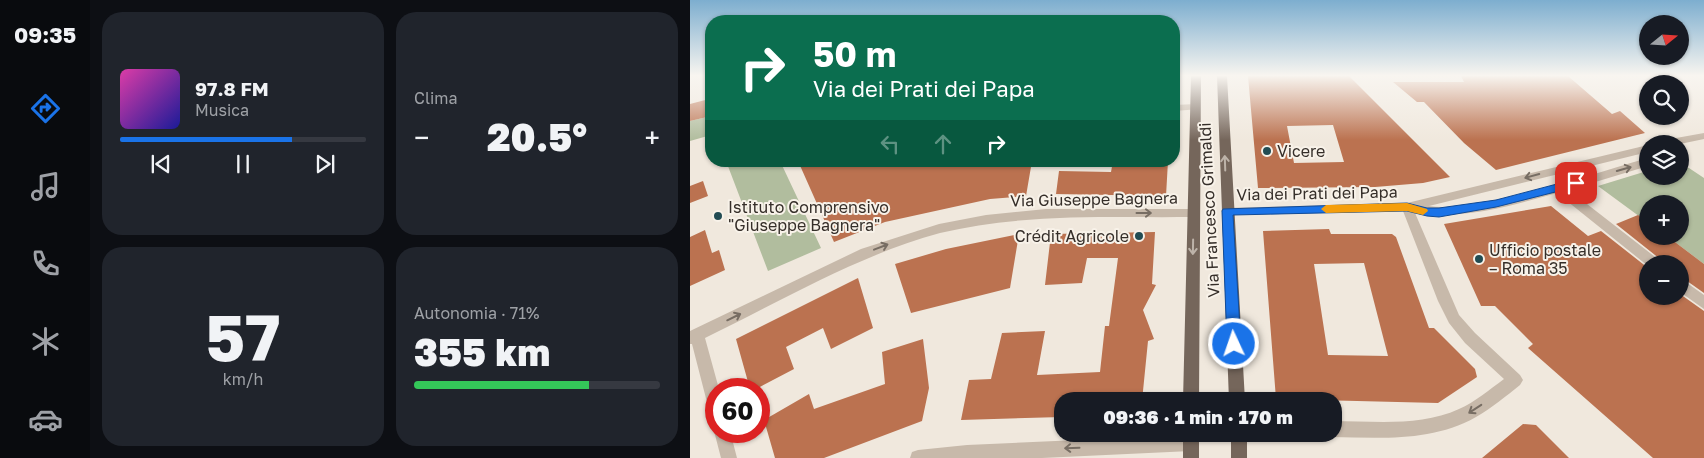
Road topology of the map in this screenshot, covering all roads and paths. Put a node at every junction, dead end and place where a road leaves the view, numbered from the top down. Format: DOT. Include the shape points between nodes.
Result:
graph roads {
  1 [pos="1196,97"];
  2 [pos="1223,97"];
  3 [pos="1196,107"];
  4 [pos="1180,108"];
  5 [pos="1704,136"];
  6 [pos="1689,143"];
  7 [pos="1639,150"];
  8 [pos="1639,165"];
  9 [pos="1558,188"];
  10 [pos="1407,207"];
  11 [pos="1227,211"];
  12 [pos="1193,213"];
  13 [pos="1643,255"];
  14 [pos="1689,291"];
  15 [pos="1704,303"];
  16 [pos="693,337"];
  17 [pos="706,378"];
  18 [pos="1191,392"];
  19 [pos="1237,392"];
  20 [pos="1342,429"];
  21 [pos="1239,442"];
  22 [pos="725,443"];
  23 [pos="1191,445"];
  24 [pos="729,458"];
  25 [pos="918,458"];
  26 [pos="1239,458"];
  1 -- 3 [label="main road, Via Francesco Grimaldi"];
  11 -- 2 [label="main road, Via Francesco Grimaldi, one-way"];
  3 -- 4 [label="street"];
  3 -- 12 [label="main road, Via Francesco Grimaldi"];
  5 -- 6 [label="street"];
  7 -- 10 [label="street, Via dei Prati dei Papa, one-way"];
  9 -- 8 [label="street, Via dei Prati dei Papa, one-way"];
  9 -- 10 [label="street, Via dei Prati dei Papa" via="1496,204 1447,212"];
  9 -- 13 [label="street"];
  10 -- 11 [label="street, Via dei Prati dei Papa"];
  10 -- 20 [label="street, one-way" via="1454,319 1515,380 1470,412 1447,423 1418,428"];
  11 -- 19 [label="main road, Via Francesco Grimaldi"];
  16 -- 12 [label="street, Via Giuseppe Bagnera, one-way" via="858,257 933,230 1046,214"];
  12 -- 18 [label="main road, Via Francesco Grimaldi, one-way"];
  14 -- 15 [label="street"];
  16 -- 17 [label="street"];
  21 -- 26 [label="main road"];
  22 -- 24 [label="street"];
  23 -- 25 [label="street, one-way" via="966,453"];
}
